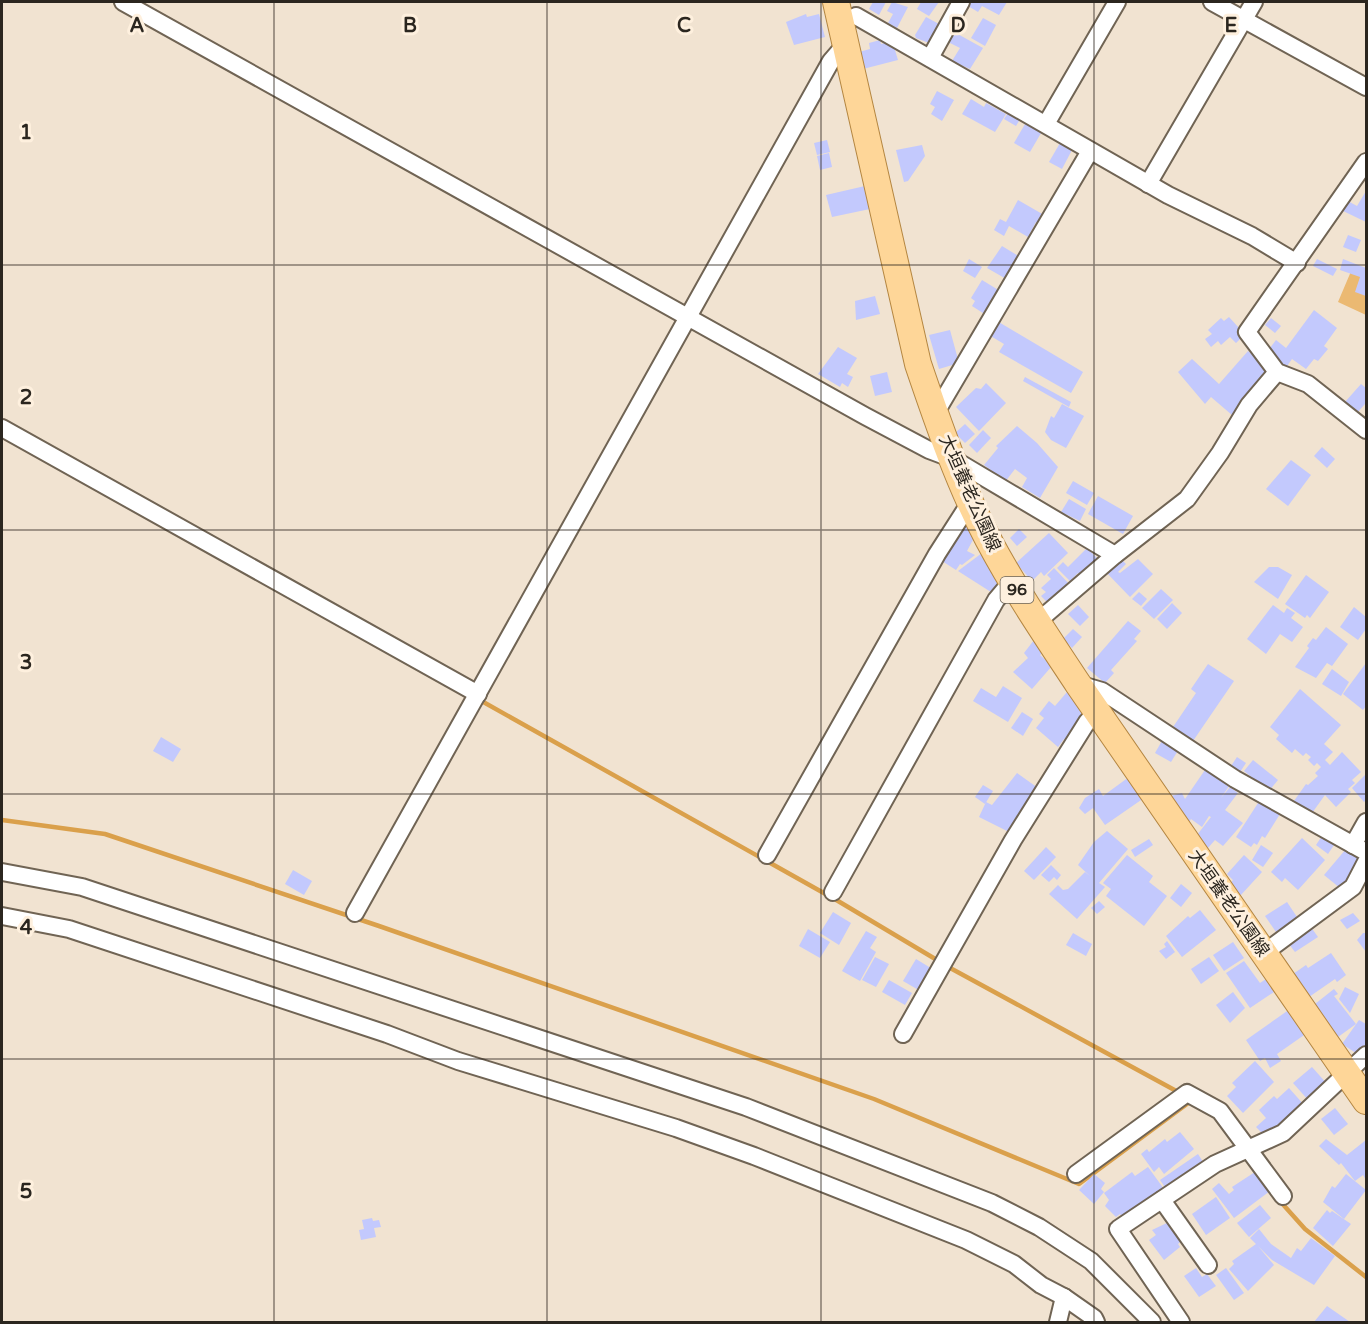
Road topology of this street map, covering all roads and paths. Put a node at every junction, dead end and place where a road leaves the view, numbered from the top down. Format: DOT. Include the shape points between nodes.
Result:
graph roads {
  1 [pos="123,2"];
  2 [pos="961,2"];
  3 [pos="1117,2"];
  4 [pos="1212,2"];
  5 [pos="1254,2"];
  6 [pos="849,10"];
  7 [pos="1245,19"];
  8 [pos="844,46"];
  9 [pos="930,58"];
  10 [pos="1366,87"];
  11 [pos="1046,124"];
  12 [pos="1090,151"];
  13 [pos="1366,162"];
  14 [pos="1148,184"];
  15 [pos="1297,263"];
  16 [pos="687,317"];
  17 [pos="1277,372"];
  18 [pos="935,414"];
  19 [pos="2,428"];
  20 [pos="1366,430"];
  21 [pos="953,459"];
  22 [pos="971,501"];
  23 [pos="1115,555"];
  24 [pos="1012,581"];
  25 [pos="1037,622"];
  26 [pos="1078,684"];
  27 [pos="478,694"];
  28 [pos="1097,712"];
  29 [pos="1366,822"];
  30 [pos="1360,849"];
  31 [pos="767,855"];
  32 [pos="1366,862"];
  33 [pos="2,872"];
  34 [pos="833,892"];
  35 [pos="355,913"];
  36 [pos="2,916"];
  37 [pos="1264,953"];
  38 [pos="903,1034"];
  39 [pos="1366,1055"];
  40 [pos="1348,1074"];
  41 [pos="1366,1101"];
  42 [pos="1248,1147"];
  43 [pos="1076,1174"];
  44 [pos="1283,1196"];
  45 [pos="1162,1200"];
  46 [pos="1209,1265"];
  47 [pos="1064,1297"];
  48 [pos="1097,1321"];
  49 [pos="1058,1323"];
  50 [pos="1152,1323"];
  51 [pos="1181,1323"];
  1 -- 16 [label="street"];
  2 -- 9 [label="street"];
  3 -- 11 [label="street"];
  4 -- 7 [label="street"];
  5 -- 7 [label="street"];
  6 -- 8 [label="main road, 大垣養老公園線 / 96"];
  6 -- 9 [label="street"];
  7 -- 10 [label="street"];
  7 -- 14 [label="street"];
  8 -- 16 [label="street" via="831,61"];
  8 -- 18 [label="main road, 大垣養老公園線 / 96" via="918,364"];
  9 -- 11 [label="street"];
  11 -- 12 [label="street"];
  12 -- 14 [label="street"];
  12 -- 18 [label="street"];
  13 -- 15 [label="street"];
  14 -- 15 [label="street"];
  15 -- 17 [label="street" via="1247,332"];
  16 -- 21 [label="street" via="874,421"];
  16 -- 27 [label="street"];
  17 -- 20 [label="street" via="1308,384"];
  17 -- 23 [label="street" via="1249,405 1187,499"];
  18 -- 21 [label="main road, 大垣養老公園線 / 96"];
  19 -- 27 [label="street"];
  21 -- 22 [label="main road, 大垣養老公園線 / 96"];
  21 -- 23 [label="street"];
  22 -- 24 [label="main road, 大垣養老公園線 / 96"];
  22 -- 31 [label="street"];
  23 -- 25 [label="street"];
  24 -- 25 [label="main road, 大垣養老公園線 / 96"];
  24 -- 34 [label="street" via="996,600"];
  25 -- 26 [label="main road, 大垣養老公園線 / 96"];
  26 -- 28 [label="main road, 大垣養老公園線 / 96"];
  26 -- 30 [label="street" via="1102,691 1235,779"];
  27 -- 35 [label="street"];
  28 -- 37 [label="main road, 大垣養老公園線 / 96"];
  28 -- 38 [label="street" via="1013,840"];
  29 -- 30 [label="street"];
  32 -- 37 [label="street" via="1353,887"];
  33 -- 50 [label="street" via="82,887 746,1107 1017,1215 1091,1261"];
  36 -- 47 [label="street" via="69,929 458,1061 676,1128 966,1240 1014,1264"];
  37 -- 40 [label="main road, 大垣養老公園線 / 96"];
  39 -- 40 [label="street"];
  40 -- 41 [label="main road, 大垣養老公園線 / 96"];
  40 -- 42 [label="street" via="1282,1133"];
  42 -- 43 [label="street" via="1220,1111 1187,1093"];
  42 -- 44 [label="street"];
  42 -- 45 [label="street"];
  45 -- 46 [label="street"];
  45 -- 51 [label="street" via="1118,1229"];
  47 -- 48 [label="street"];
  47 -- 49 [label="street"];
}
